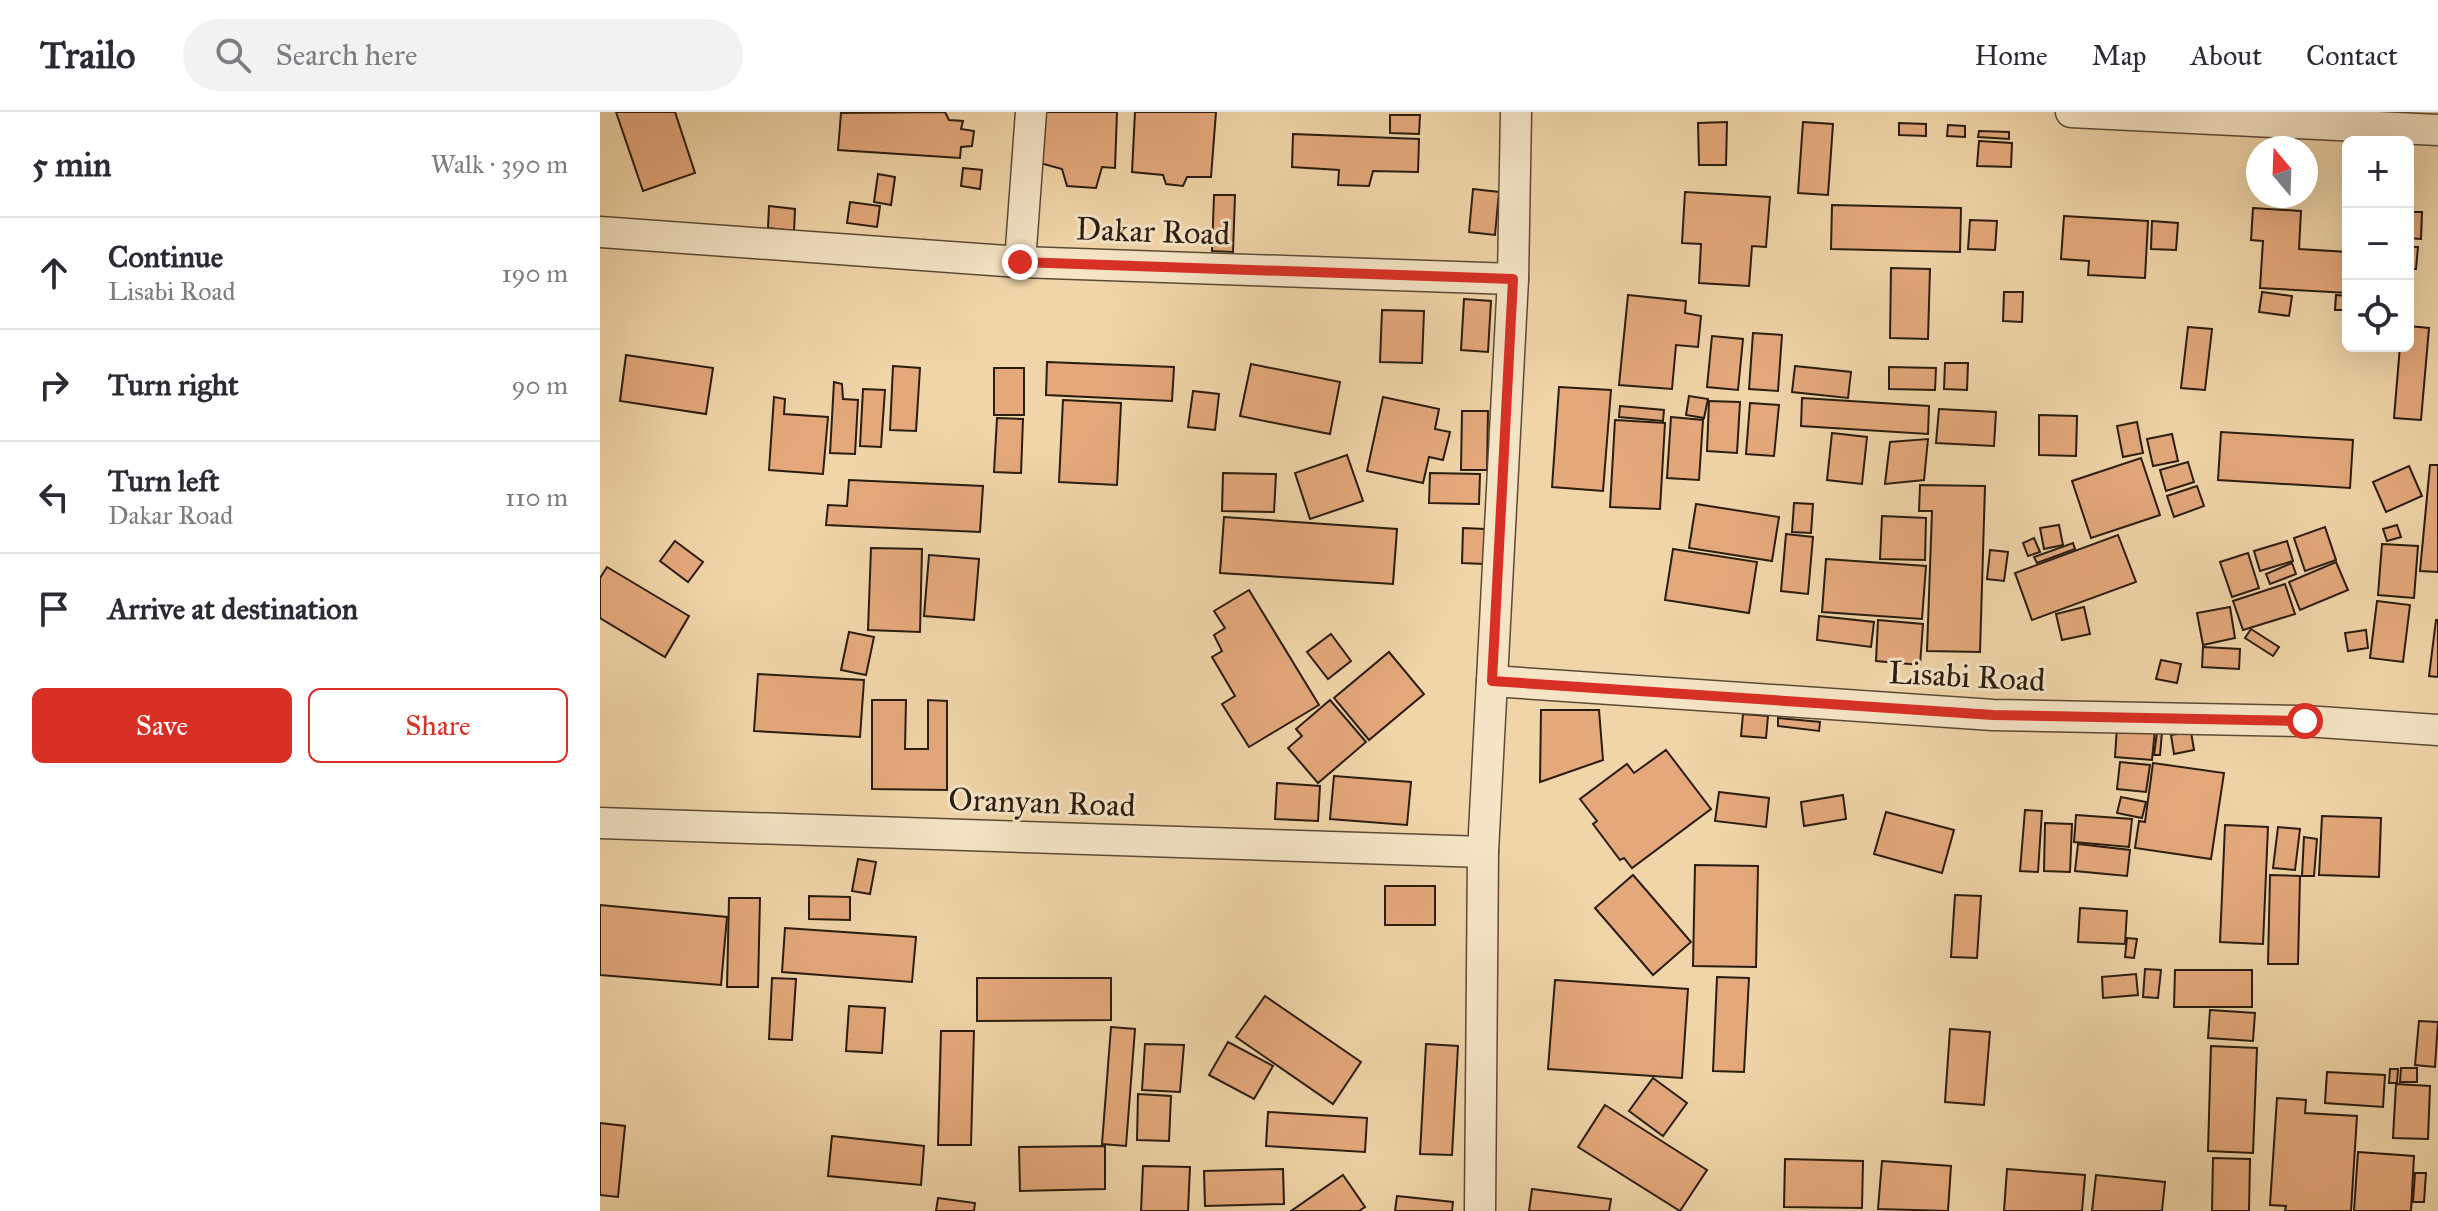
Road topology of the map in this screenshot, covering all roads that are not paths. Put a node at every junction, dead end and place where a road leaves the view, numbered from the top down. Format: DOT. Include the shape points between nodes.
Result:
graph roads {
  1 [pos="1031,112"];
  2 [pos="1516,112"];
  3 [pos="2071,112"];
  4 [pos="2438,130"];
  5 [pos="600,232"];
  6 [pos="1020,262"];
  7 [pos="1513,279"];
  8 [pos="1492,681"];
  9 [pos="2438,730"];
  10 [pos="600,823"];
  11 [pos="1483,852"];
  12 [pos="1480,1211"];
  1 -- 6 [label="street"];
  2 -- 7 [label="street"];
  3 -- 4 [label="street"];
  5 -- 6 [label="street, Dakar Road"];
  6 -- 7 [label="street, Dakar Road"];
  7 -- 8 [label="street"];
  8 -- 9 [label="street, Lisabi Road" via="1993,715 2305,721"];
  8 -- 11 [label="street"];
  10 -- 11 [label="street, Oranyan Road"];
  11 -- 12 [label="street"];
}
